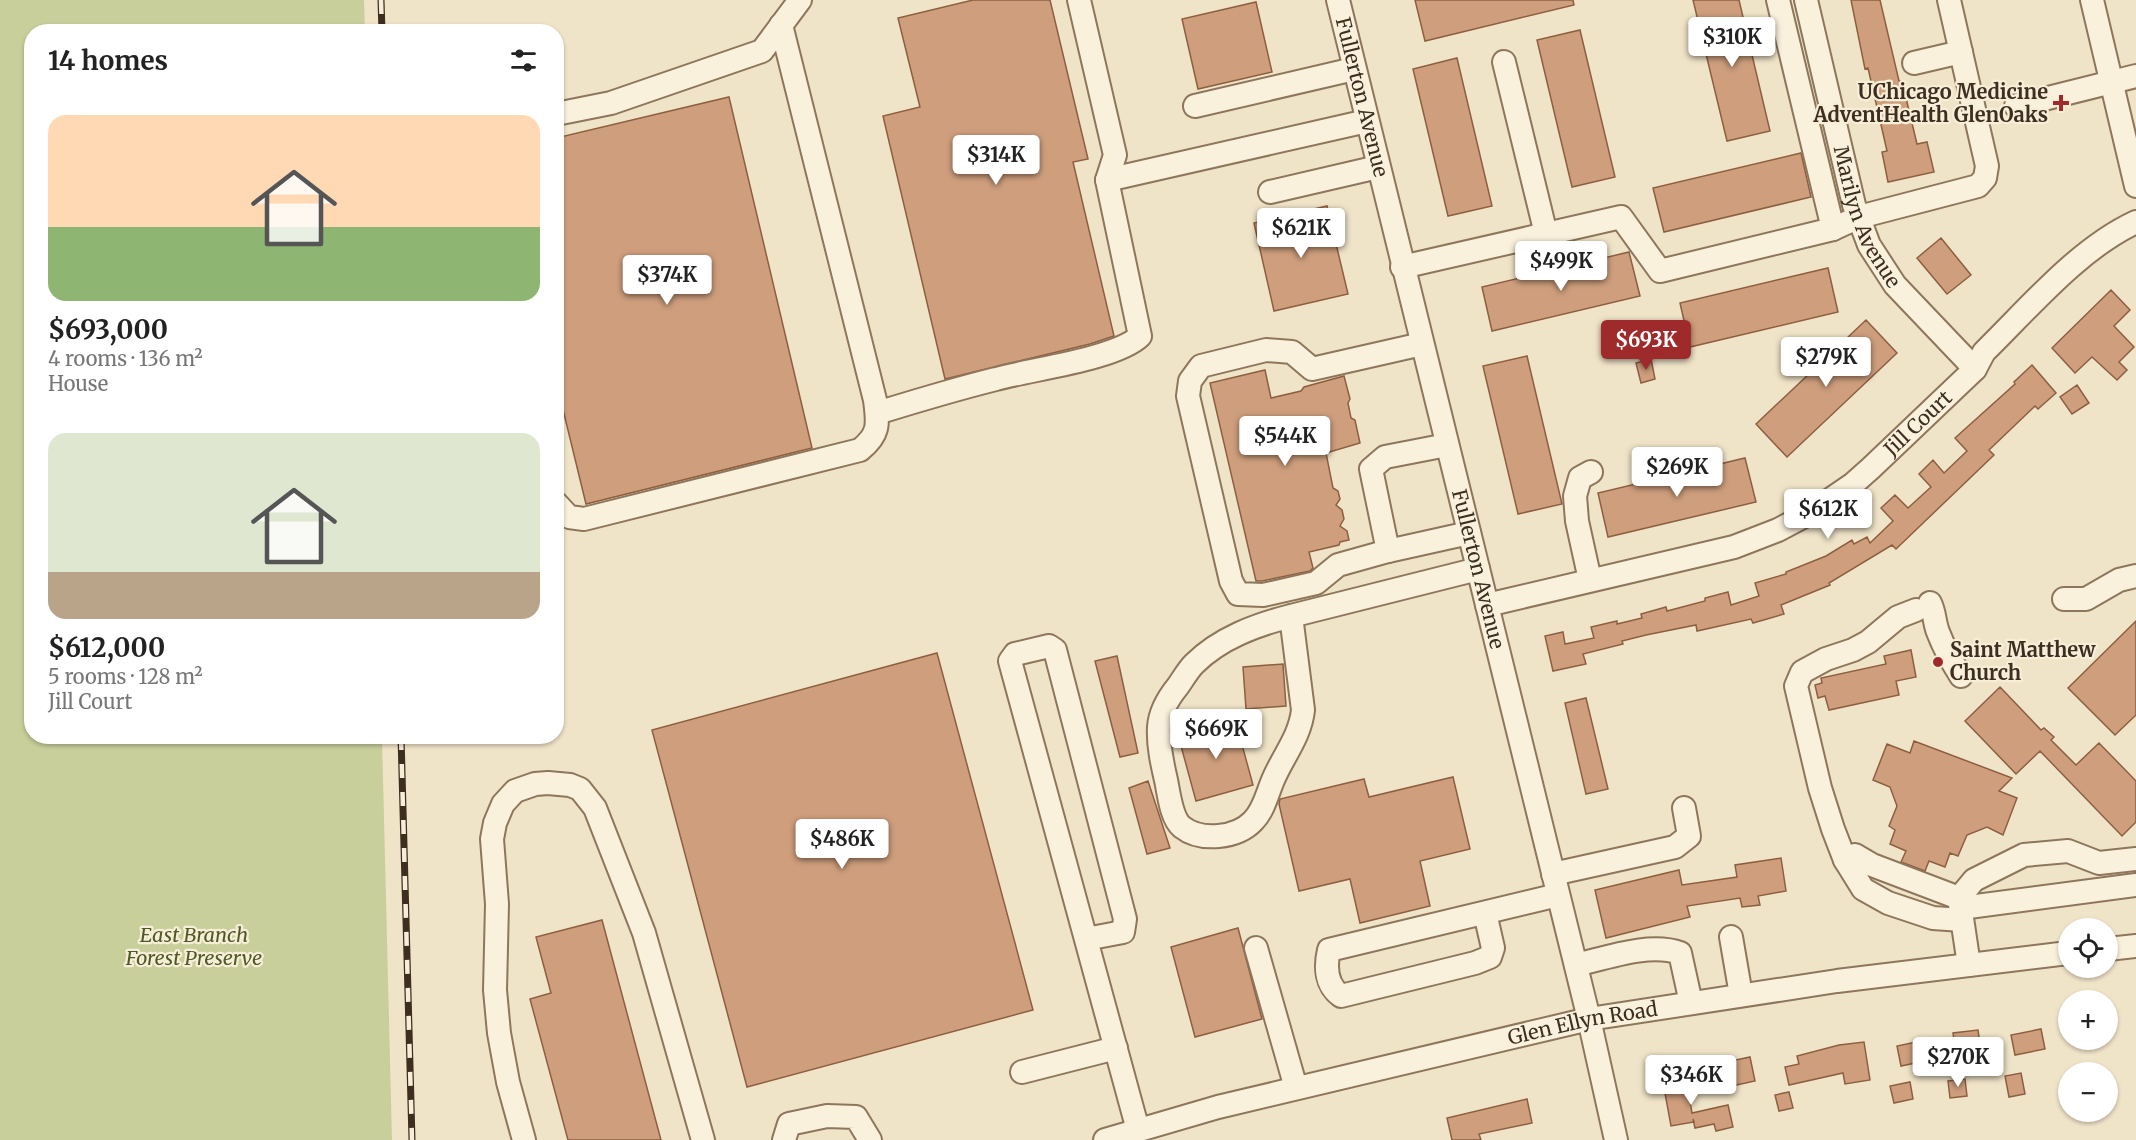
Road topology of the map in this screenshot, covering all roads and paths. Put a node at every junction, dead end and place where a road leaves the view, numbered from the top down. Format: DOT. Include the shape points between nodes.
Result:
graph roads {
  1 [pos="800,0"];
  2 [pos="1079,0"];
  3 [pos="1338,0"];
  4 [pos="1778,0"];
  5 [pos="1806,0"];
  6 [pos="1949,0"];
  7 [pos="2092,0"];
  8 [pos="781,25"];
  9 [pos="1961,52"];
  10 [pos="1504,62"];
  11 [pos="1914,63"];
  12 [pos="1354,69"];
  13 [pos="2136,76"];
  14 [pos="2111,83"];
  15 [pos="1195,106"];
  16 [pos="2016,106"];
  17 [pos="564,112"];
  18 [pos="1367,121"];
  19 [pos="2130,136"];
  20 [pos="1378,167"];
  21 [pos="1107,180"];
  22 [pos="2136,186"];
  23 [pos="1270,192"];
  24 [pos="1859,217"];
  25 [pos="2136,222"];
  26 [pos="1833,229"];
  27 [pos="1546,234"];
  28 [pos="1402,267"];
  29 [pos="1422,344"];
  30 [pos="1975,369"];
  31 [pos="877,412"];
  32 [pos="1447,446"];
  33 [pos="1591,472"];
  34 [pos="564,512"];
  35 [pos="1469,533"];
  36 [pos="1388,551"];
  37 [pos="1478,569"];
  38 [pos="2136,576"];
  39 [pos="1590,580"];
  40 [pos="2064,599"];
  41 [pos="1487,604"];
  42 [pos="1291,616"];
  43 [pos="1961,676"];
  44 [pos="1684,808"];
  45 [pos="2136,859"];
  46 [pos="1845,860"];
  47 [pos="1556,885"];
  48 [pos="2136,885"];
  49 [pos="1961,909"];
  50 [pos="1485,913"];
  51 [pos="1731,937"];
  52 [pos="1086,939"];
  53 [pos="2136,946"];
  54 [pos="1256,948"];
  55 [pos="2118,948"];
  56 [pos="2058,955"];
  57 [pos="1576,965"];
  58 [pos="1969,965"];
  59 [pos="1741,995"];
  60 [pos="1691,1003"];
  61 [pos="1589,1019"];
  62 [pos="1116,1048"];
  63 [pos="1022,1072"];
  64 [pos="1296,1088"];
  65 [pos="1138,1130"];
  66 [pos="524,1140"];
  67 [pos="703,1140"];
  68 [pos="784,1140"];
  69 [pos="870,1140"];
  70 [pos="1105,1140"];
  71 [pos="1616,1140"];
  1 -- 8 [label="street"];
  2 -- 21 [label="street" via="1115,155"];
  3 -- 12 [label="street, Fullerton Avenue"];
  4 -- 26 [label="street"];
  5 -- 24 [label="street, Marilyn Avenue"];
  6 -- 9 [label="street"];
  7 -- 14 [label="street"];
  8 -- 17 [label="street" via="762,51 611,103"];
  8 -- 31 [label="street"];
  9 -- 11 [label="street"];
  9 -- 24 [label="street" via="1987,166 1985,178 1978,186"];
  10 -- 27 [label="street"];
  12 -- 15 [label="street"];
  12 -- 18 [label="street, Fullerton Avenue"];
  13 -- 14 [label="street"];
  14 -- 16 [label="street"];
  14 -- 19 [label="street"];
  18 -- 20 [label="street, Fullerton Avenue"];
  18 -- 21 [label="street"];
  19 -- 22 [label="street"];
  20 -- 23 [label="street"];
  20 -- 28 [label="street, Fullerton Avenue"];
  21 -- 31 [label="street" via="1140,336 1113,352"];
  24 -- 26 [label="street"];
  24 -- 30 [label="street, Marilyn Avenue" via="1869,245 1891,279"];
  25 -- 30 [label="street, Jill Court" via="2113,232 2075,263 1984,352"];
  26 -- 27 [label="street" via="1660,271 1621,217"];
  27 -- 28 [label="street"];
  28 -- 29 [label="street, Fullerton Avenue"];
  29 -- 32 [label="street, Fullerton Avenue"];
  29 -- 36 [label="street" via="1312,369 1292,352 1266,350 1201,366 1190,381 1188,396 1231,581 1238,594 1263,595 1316,583 1338,565"];
  30 -- 39 [label="street, Jill Court" via="1853,484 1812,512 1734,547"];
  31 -- 34 [label="street" via="878,428 872,441 860,450 584,519 569,517"];
  32 -- 35 [label="street, Fullerton Avenue"];
  32 -- 36 [label="street" via="1385,457 1371,470"];
  33 -- 39 [label="street" via="1581,478 1575,496 1576,521"];
  35 -- 36 [label="street"];
  35 -- 37 [label="street, Fullerton Avenue"];
  37 -- 41 [label="street, Fullerton Avenue"];
  37 -- 42 [label="street"];
  38 -- 40 [label="street" via="2119,580 2086,599"];
  39 -- 41 [label="street, Jill Court"];
  41 -- 47 [label="street, Fullerton Avenue"];
  42 -- 42 [label="street" via="1223,642 1193,664 1168,699 1159,725 1160,754 1174,816 1180,826 1194,834 1208,837 1235,832 1252,823 1302,726"];
  43 -- 46 [label="street" via="1936,628 1934,611 1923,607 1898,616 1868,642 1802,672 1796,686 1820,788"];
  44 -- 47 [label="street" via="1689,837 1675,847"];
  45 -- 49 [label="street" via="2100,863 2068,850 2024,855 1974,880"];
  46 -- 49 [label="street" via="1855,855"];
  46 -- 49 [label="street" via="1863,889 1888,903 1933,918"];
  47 -- 50 [label="street"];
  47 -- 57 [label="street, Fullerton Avenue"];
  48 -- 49 [label="street"];
  49 -- 58 [label="street"];
  50 -- 50 [label="street" via="1329,950 1326,964 1331,989 1341,996 1490,957 1493,948"];
  51 -- 59 [label="street"];
  52 -- 52 [label="street" via="1010,661 1015,654 1049,646 1055,650 1125,919 1123,932"];
  52 -- 62 [label="street"];
  53 -- 55 [label="street"];
  54 -- 64 [label="street"];
  56 -- 58 [label="street, Glen Ellyn Road"];
  57 -- 60 [label="street" via="1668,948 1680,953"];
  57 -- 61 [label="street, Fullerton Avenue"];
  58 -- 59 [label="street, Glen Ellyn Road"];
  59 -- 60 [label="street, Glen Ellyn Road"];
  60 -- 61 [label="street, Glen Ellyn Road"];
  61 -- 64 [label="street, Glen Ellyn Road"];
  61 -- 71 [label="street, Fullerton Avenue"];
  62 -- 63 [label="street"];
  62 -- 65 [label="street"];
  64 -- 65 [label="street, Glen Ellyn Road"];
  65 -- 70 [label="street, Glen Ellyn Road"];
  66 -- 67 [label="street" via="499,1033 492,839 503,804 516,791 548,783 580,789 595,807 644,933"];
  68 -- 69 [label="street" via="789,1125 827,1116 856,1117"];
}
